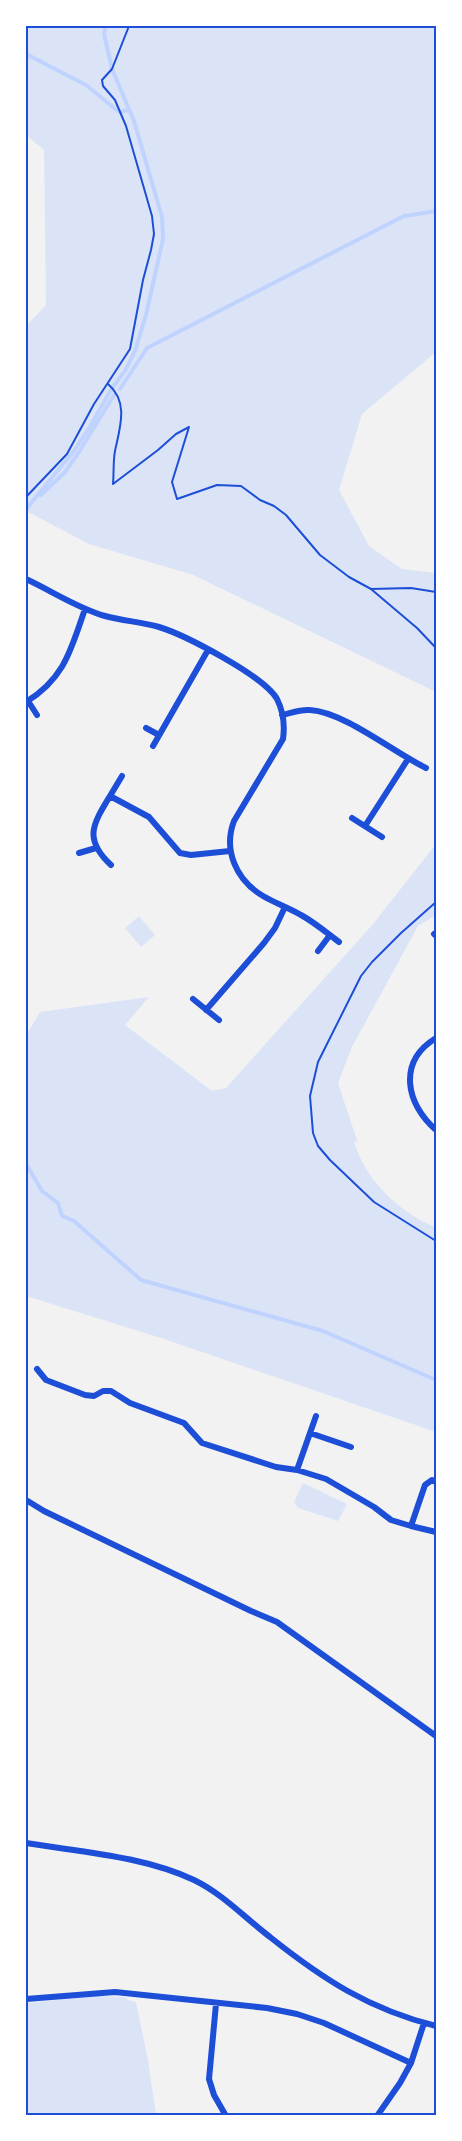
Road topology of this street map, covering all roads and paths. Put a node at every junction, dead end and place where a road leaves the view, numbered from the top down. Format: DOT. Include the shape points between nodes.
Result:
graph roads {
  1 [pos="129,26"];
  2 [pos="108,384"];
  3 [pos="26,497"];
  4 [pos="26,579"];
  5 [pos="371,589"];
  6 [pos="436,592"];
  7 [pos="85,609"];
  8 [pos="436,648"];
  9 [pos="208,650"];
  10 [pos="27,702"];
  11 [pos="37,715"];
  12 [pos="282,715"];
  13 [pos="146,728"];
  14 [pos="159,735"];
  15 [pos="153,746"];
  16 [pos="408,759"];
  17 [pos="426,768"];
  18 [pos="122,776"];
  19 [pos="110,796"];
  20 [pos="352,818"];
  21 [pos="365,826"];
  22 [pos="382,837"];
  23 [pos="96,848"];
  24 [pos="230,851"];
  25 [pos="79,853"];
  26 [pos="111,865"];
  27 [pos="436,902"];
  28 [pos="285,907"];
  29 [pos="330,935"];
  30 [pos="339,942"];
  31 [pos="318,951"];
  32 [pos="194,999"];
  33 [pos="206,1010"];
  34 [pos="219,1020"];
  35 [pos="436,1038"];
  36 [pos="436,1130"];
  37 [pos="436,1241"];
  38 [pos="37,1369"];
  39 [pos="316,1416"];
  40 [pos="310,1433"];
  41 [pos="351,1448"];
  42 [pos="297,1470"];
  43 [pos="436,1482"];
  44 [pos="26,1500"];
  45 [pos="411,1526"];
  46 [pos="436,1532"];
  47 [pos="436,1736"];
  48 [pos="26,1843"];
  49 [pos="26,1999"];
  50 [pos="216,2004"];
  51 [pos="424,2023"];
  52 [pos="436,2026"];
  53 [pos="411,2063"];
  54 [pos="226,2115"];
  55 [pos="377,2115"];
  1 -- 2 [label="path" via="114,64 102,81 126,126 154,234 130,349"];
  2 -- 3 [label="path" via="67,454"];
  2 -- 5 [label="path" via="120,404 122,418 113,484 189,428 172,482 177,499 217,485 241,486 286,515 320,555"];
  4 -- 7 [label="street"];
  5 -- 6 [label="path"];
  5 -- 8 [label="path"];
  7 -- 9 [label="street" via="159,627"];
  7 -- 10 [label="street" via="66,663"];
  9 -- 12 [label="street" via="264,684 276,698"];
  9 -- 14 [label="street"];
  10 -- 11 [label="street"];
  12 -- 16 [label="street" via="307,710 325,712"];
  12 -- 24 [label="street" via="283,739 234,821 229,833"];
  13 -- 14 [label="street"];
  14 -- 15 [label="street"];
  16 -- 17 [label="street"];
  16 -- 21 [label="street"];
  18 -- 19 [label="street"];
  19 -- 23 [label="street" via="96,820"];
  19 -- 24 [label="street" via="149,818 180,853"];
  20 -- 21 [label="street"];
  21 -- 22 [label="street"];
  23 -- 25 [label="street"];
  23 -- 26 [label="street"];
  24 -- 28 [label="street" via="246,881 261,895"];
  27 -- 37 [label="path" via="400,933 361,976 318,1062 310,1096 313,1133 324,1153 374,1202"];
  28 -- 29 [label="street"];
  28 -- 33 [label="street" via="269,935"];
  29 -- 30 [label="street"];
  29 -- 31 [label="street"];
  32 -- 33 [label="street"];
  33 -- 34 [label="street"];
  35 -- 36 [label="street" via="415,1059 409,1081 414,1104"];
  38 -- 42 [label="street" via="46,1380 85,1395 111,1391 130,1403 184,1423 202,1443"];
  39 -- 40 [label="street"];
  40 -- 41 [label="street"];
  40 -- 42 [label="street"];
  42 -- 45 [label="street" via="326,1479 391,1520"];
  43 -- 45 [label="street" via="425,1485"];
  44 -- 47 [label="street" via="277,1622"];
  45 -- 46 [label="street"];
  48 -- 51 [label="street" via="125,1860 195,1880 352,1995"];
  49 -- 50 [label="street" via="115,1992"];
  50 -- 53 [label="street" via="297,2014"];
  50 -- 54 [label="street" via="209,2079"];
  51 -- 52 [label="street"];
  51 -- 53 [label="street"];
  53 -- 55 [label="street"];
}
